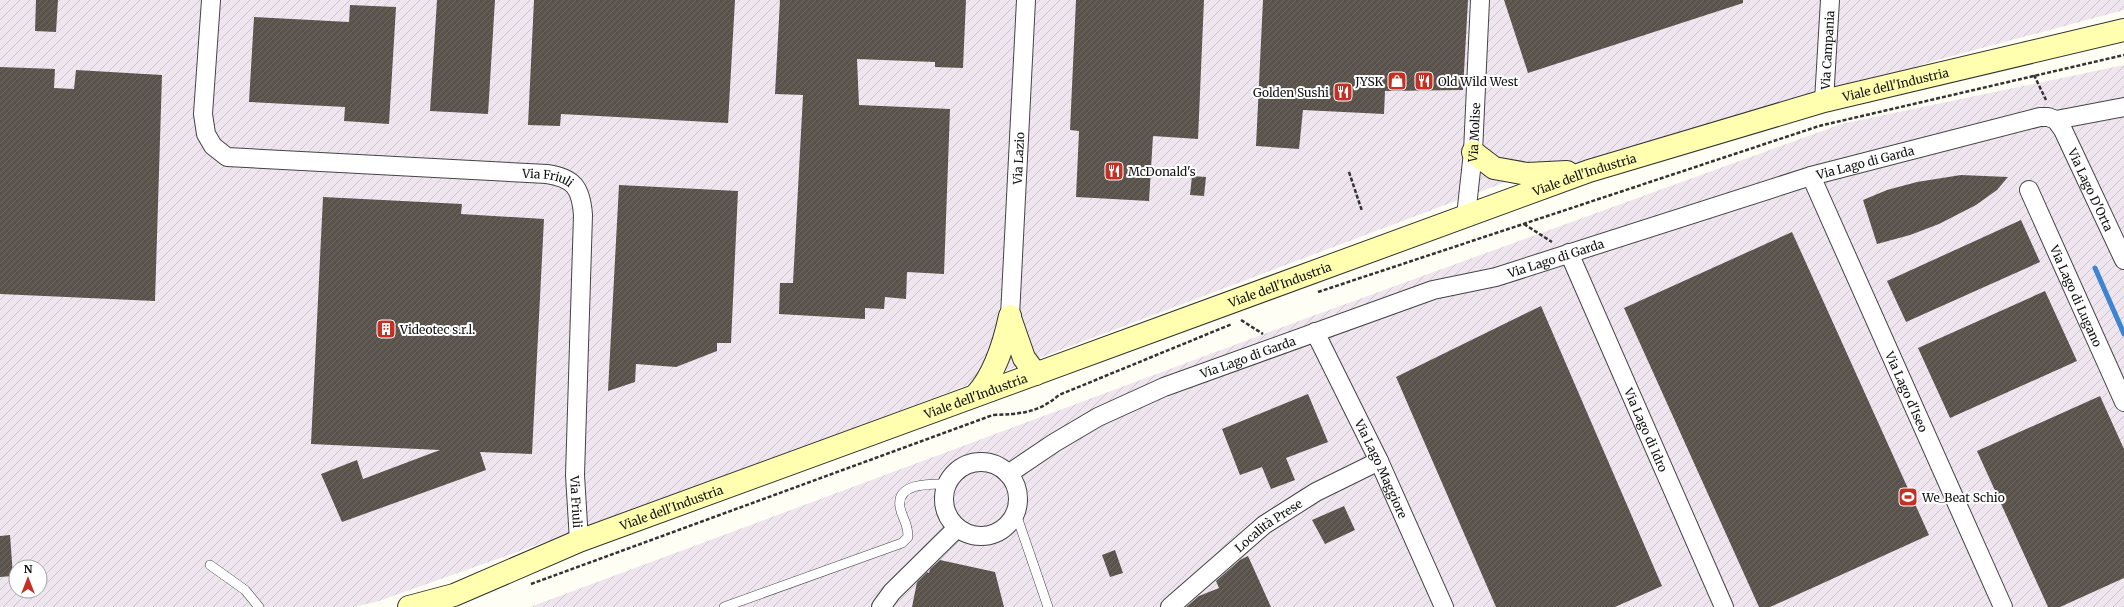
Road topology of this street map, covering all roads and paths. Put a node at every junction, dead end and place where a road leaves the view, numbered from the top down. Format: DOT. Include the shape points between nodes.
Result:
graph roads {
  1 [pos="212,0"];
  2 [pos="1026,0"];
  3 [pos="1480,0"];
  4 [pos="1830,0"];
  5 [pos="2124,30"];
  6 [pos="2124,55"];
  7 [pos="2034,75"];
  8 [pos="1824,101"];
  9 [pos="2124,106"];
  10 [pos="2056,120"];
  11 [pos="1473,152"];
  12 [pos="1589,171"];
  13 [pos="1349,172"];
  14 [pos="1811,176"];
  15 [pos="2029,190"];
  16 [pos="1362,211"];
  17 [pos="1466,216"];
  18 [pos="1524,224"];
  19 [pos="1569,253"];
  20 [pos="2124,260"];
  21 [pos="1313,294"];
  22 [pos="1010,316"];
  23 [pos="1248,318"];
  24 [pos="1315,332"];
  25 [pos="1036,374"];
  26 [pos="976,395"];
  27 [pos="2124,402"];
  28 [pos="1378,461"];
  29 [pos="1008,474"];
  30 [pos="947,484"];
  31 [pos="1016,514"];
  32 [pos="957,528"];
  33 [pos="579,541"];
  34 [pos="210,565"];
  35 [pos="526,586"];
  36 [pos="448,601"];
  37 [pos="259,607"];
  38 [pos="410,607"];
  39 [pos="724,607"];
  40 [pos="881,607"];
  41 [pos="1048,607"];
  42 [pos="1170,607"];
  43 [pos="1444,607"];
  44 [pos="1724,607"];
  45 [pos="2003,607"];
  1 -- 33 [label="street, Via Friuli" via="203,114 206,134 213,146 227,157 547,174 569,180 577,188 583,215 575,475"];
  2 -- 22 [label="street, Via Lazio"];
  3 -- 11 [label="street, Via Molise"];
  4 -- 8 [label="street, Via Campania"];
  5 -- 8 [label="main road, Viale dell'Industria"];
  6 -- 7 [label="path"];
  7 -- 10 [label="path"];
  7 -- 18 [label="path" via="1819,126"];
  8 -- 12 [label="main road, Viale dell'Industria"];
  9 -- 10 [label="street, Via Lago di Garda"];
  10 -- 14 [label="street, Via Lago di Garda" via="2040,117"];
  10 -- 20 [label="street, Via Lago D'Orta"];
  11 -- 12 [label="main road" via="1494,168 1527,174"];
  11 -- 17 [label="street, Via Molise"];
  12 -- 17 [label="main road, Viale dell'Industria"];
  13 -- 16 [label="path"];
  14 -- 19 [label="street, Via Lago di Garda"];
  14 -- 45 [label="street, Via Lago d'Iseo"];
  15 -- 27 [label="street, Via Lago di Lugano"];
  17 -- 25 [label="main road, Viale dell'Industria"];
  18 -- 19 [label="path"];
  18 -- 21 [label="path"];
  19 -- 24 [label="street, Via Lago di Garda" via="1496,277 1433,290"];
  19 -- 44 [label="street, Via Lago di Idro"];
  22 -- 25 [label="main road" via="1024,358"];
  22 -- 26 [label="main road" via="999,356"];
  23 -- 35 [label="path" via="1059,395 1048,405 1033,411 993,415"];
  24 -- 28 [label="street, Via Lago Maggiore"];
  24 -- 29 [label="street, Via Lago di Garda" via="1164,387 1098,417"];
  25 -- 26 [label="main road, Viale dell'Industria"];
  26 -- 33 [label="main road, Viale dell'Industria"];
  28 -- 42 [label="street, Località Prese" via="1316,492 1264,524"];
  28 -- 43 [label="street, Via Lago Maggiore"];
  29 -- 30 [label="street" via="999,466 975,462 958,470"];
  29 -- 31 [label="street" via="1018,493"];
  30 -- 32 [label="street" via="944,507"];
  30 -- 39 [label="lane" via="921,483 907,490 901,499 900,507 908,526 908,537 902,542"];
  31 -- 32 [label="street" via="999,532 988,536 966,534"];
  31 -- 41 [label="lane"];
  32 -- 40 [label="street" via="892,592"];
  33 -- 36 [label="main road, Viale dell'Industria"];
  34 -- 37 [label="lane" via="245,590"];
  36 -- 38 [label="main road, Viale dell'Industria"];
}
